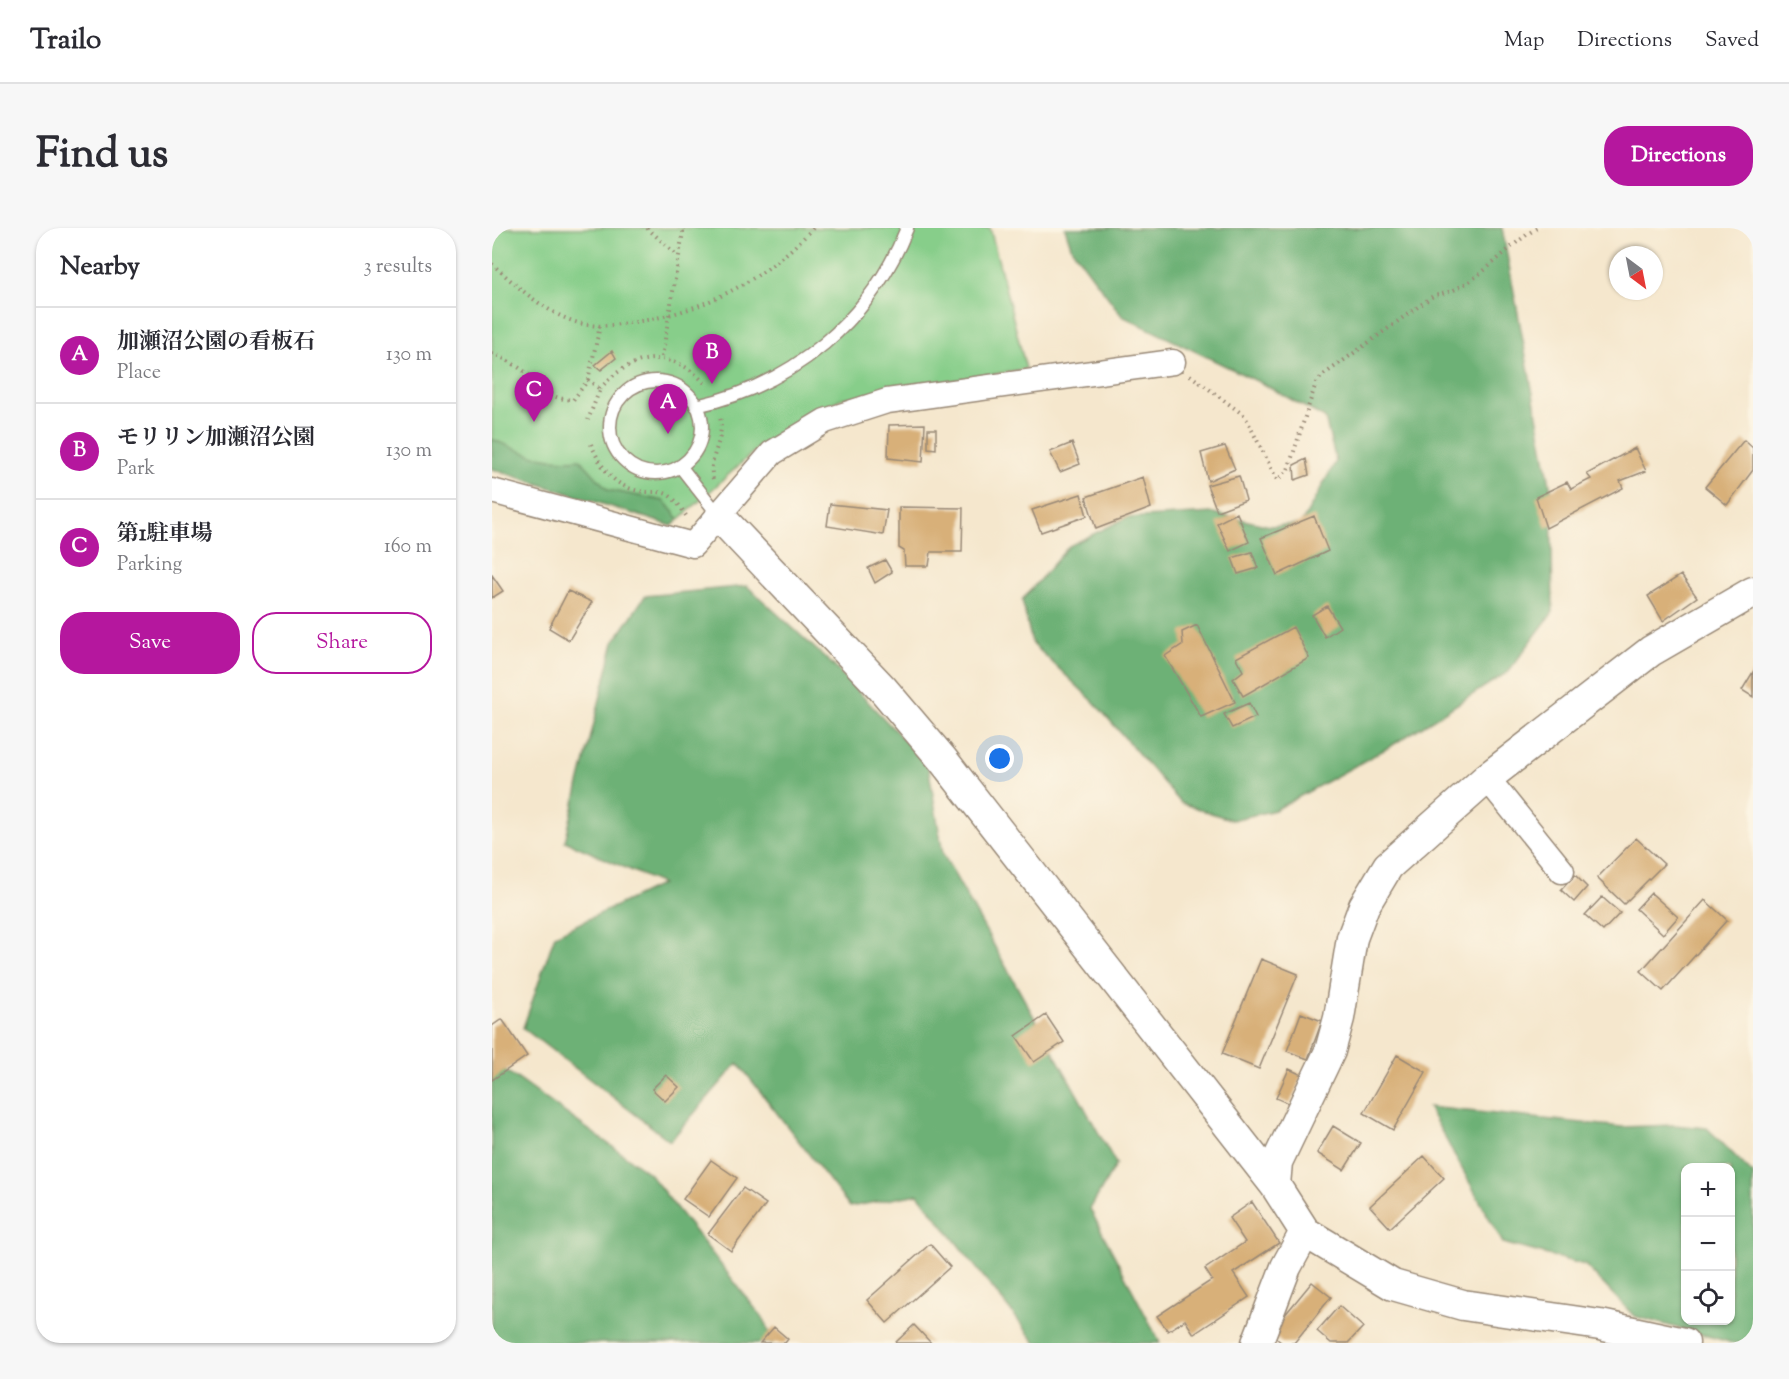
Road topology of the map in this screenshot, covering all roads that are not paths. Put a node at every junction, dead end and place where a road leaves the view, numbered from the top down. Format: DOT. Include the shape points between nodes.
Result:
graph roads {
  1 [pos="907,228"];
  2 [pos="1173,362"];
  3 [pos="696,406"];
  4 [pos="680,466"];
  5 [pos="492,491"];
  6 [pos="718,519"];
  7 [pos="1751,598"];
  8 [pos="1487,778"];
  9 [pos="1562,872"];
  10 [pos="1275,1185"];
  11 [pos="1305,1232"];
  12 [pos="1257,1343"];
  13 [pos="1684,1343"];
  1 -- 3 [label="lane" via="898,252 878,284 834,337 809,358 758,388"];
  2 -- 6 [label="street" via="887,401 825,421 772,453"];
  3 -- 4 [label="lane" via="701,425 698,446"];
  3 -- 4 [label="lane" via="687,393 658,381 628,390 611,416 614,447 635,469 666,472"];
  4 -- 6 [label="lane"];
  5 -- 6 [label="street" via="693,545"];
  6 -- 10 [label="street" via="882,688 943,760"];
  7 -- 8 [label="street" via="1651,651"];
  8 -- 9 [label="street"];
  8 -- 10 [label="street" via="1388,866 1364,906 1352,938 1330,1051 1277,1162"];
  10 -- 11 [label="street"];
  11 -- 12 [label="street" via="1286,1267"];
  11 -- 13 [label="street" via="1393,1284 1427,1296"];
}
